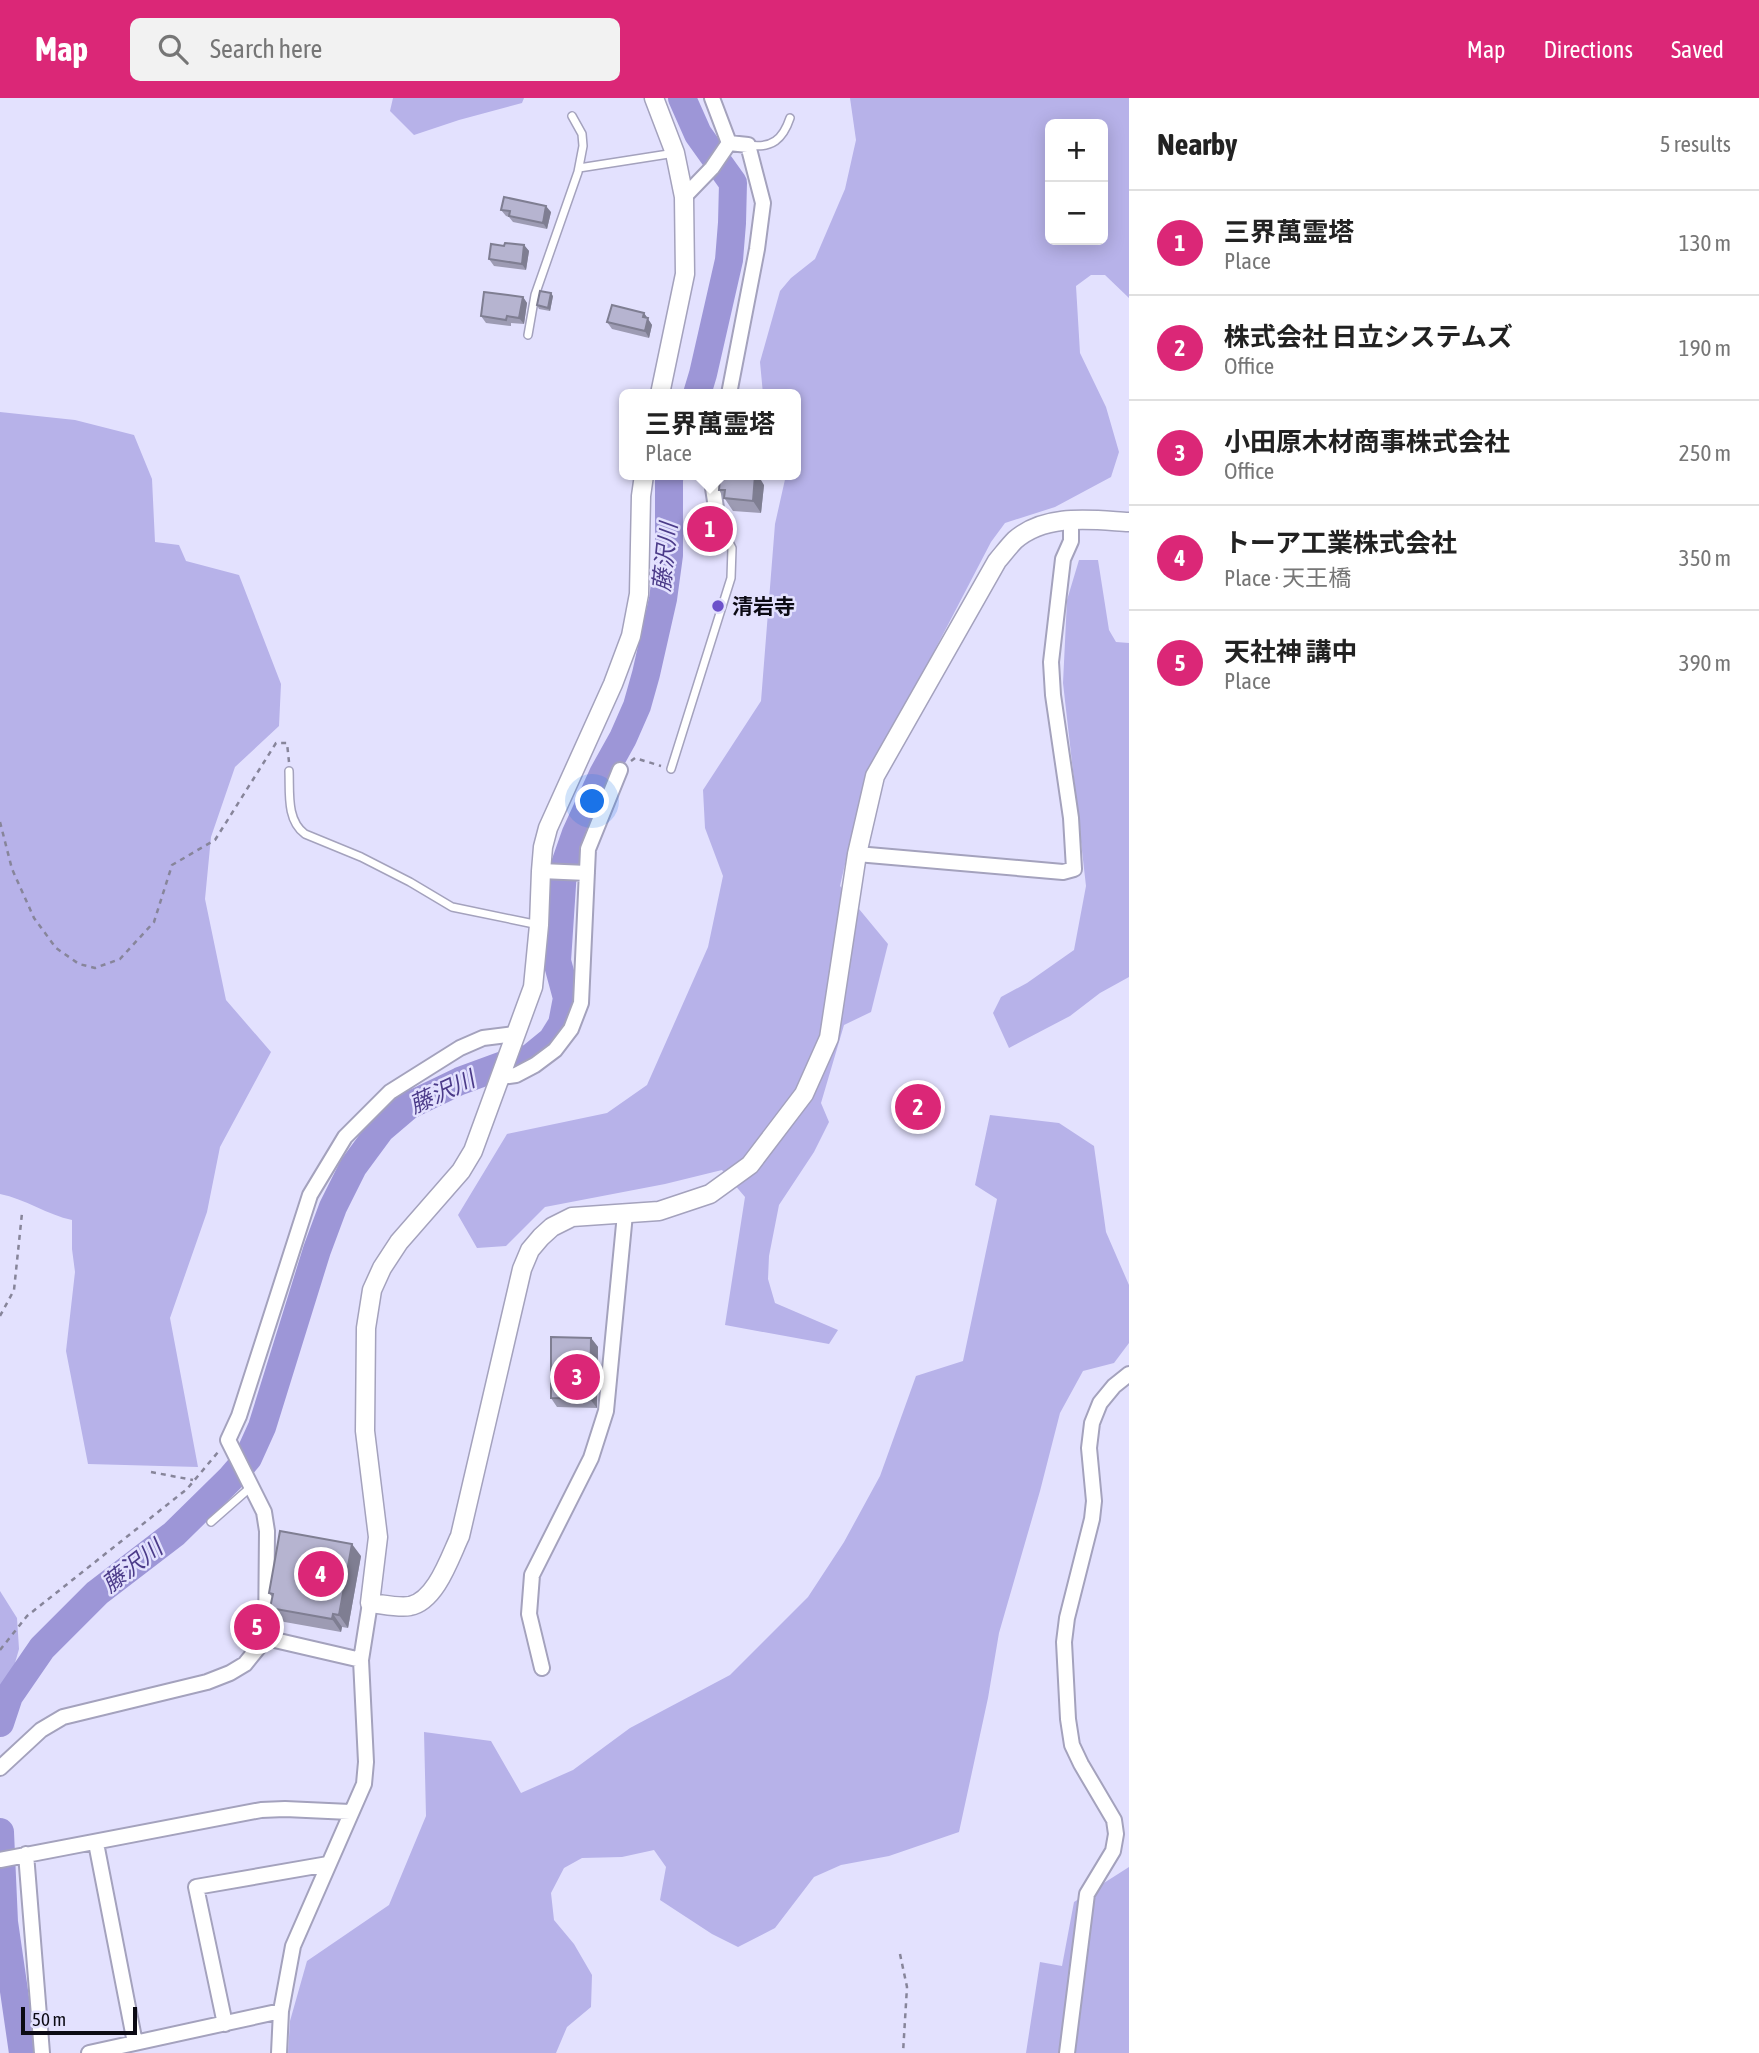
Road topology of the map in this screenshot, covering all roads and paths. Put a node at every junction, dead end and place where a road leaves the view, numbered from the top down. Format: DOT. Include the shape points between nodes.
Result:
graph roads {
  1 [pos="654,98"];
  2 [pos="712,98"];
  3 [pos="572,116"];
  4 [pos="790,118"];
  5 [pos="748,145"];
  6 [pos="727,146"];
  7 [pos="675,153"];
  8 [pos="579,168"];
  9 [pos="684,197"];
  10 [pos="528,335"];
  11 [pos="661,389"];
  12 [pos="730,389"];
  13 [pos="643,480"];
  14 [pos="712,480"];
  15 [pos="1071,520"];
  16 [pos="718,521"];
  17 [pos="1129,522"];
  18 [pos="635,758"];
  19 [pos="657,765"];
  20 [pos="671,769"];
  21 [pos="621,770"];
  22 [pos="289,771"];
  23 [pos="0,822"];
  24 [pos="857,854"];
  25 [pos="546,871"];
  26 [pos="585,873"];
  27 [pos="539,925"];
  28 [pos="517,1029"];
  29 [pos="501,1077"];
  30 [pos="22,1213"];
  31 [pos="625,1214"];
  32 [pos="0,1316"];
  33 [pos="1129,1374"];
  34 [pos="228,1440"];
  35 [pos="151,1472"];
  36 [pos="194,1480"];
  37 [pos="252,1486"];
  38 [pos="211,1522"];
  39 [pos="370,1603"];
  40 [pos="266,1638"];
  41 [pos="0,1650"];
  42 [pos="361,1660"];
  43 [pos="542,1668"];
  44 [pos="0,1768"];
  45 [pos="350,1812"];
  46 [pos="96,1843"];
  47 [pos="23,1855"];
  48 [pos="0,1860"];
  49 [pos="328,1864"];
  50 [pos="900,1954"];
  51 [pos="281,2011"];
  52 [pos="225,2024"];
  53 [pos="135,2043"];
  54 [pos="42,2053"];
  55 [pos="89,2053"];
  56 [pos="279,2053"];
  57 [pos="903,2053"];
  58 [pos="1067,2053"];
  1 -- 7 [label="street"];
  2 -- 6 [label="street"];
  3 -- 8 [label="lane" via="582,134"];
  4 -- 5 [label="lane" via="784,134 774,143"];
  5 -- 6 [label="street"];
  5 -- 12 [label="street" via="762,203"];
  6 -- 9 [label="street"];
  7 -- 8 [label="lane"];
  7 -- 9 [label="street"];
  8 -- 10 [label="lane" via="535,295"];
  9 -- 11 [label="street" via="685,274"];
  13 -- 25 [label="street" via="639,594 631,636 548,828 543,847"];
  14 -- 16 [label="street"];
  15 -- 17 [label="street"];
  15 -- 24 [label="street" via="1043,525 1017,539 996,561 875,776"];
  15 -- 24 [label="street" via="1051,662 1074,870"];
  16 -- 20 [label="lane" via="732,548 731,578"];
  18 -- 19 [label="path"];
  21 -- 26 [label="street" via="592,837"];
  22 -- 23 [label="path" via="286,743 276,743 215,840 172,865 154,922 120,959 95,968 79,964 56,948 34,918 12,869"];
  22 -- 27 [label="lane" via="292,815 305,834 361,857 452,907"];
  24 -- 31 [label="street" via="830,1038 804,1094 750,1165 710,1194 659,1211"];
  25 -- 26 [label="street"];
  25 -- 27 [label="street"];
  26 -- 29 [label="street" via="581,1003 571,1029 555,1050 535,1065"];
  27 -- 28 [label="street" via="533,987"];
  28 -- 29 [label="street"];
  28 -- 34 [label="street" via="460,1048 390,1092 345,1137 310,1195"];
  29 -- 39 [label="street" via="461,1171 399,1242 372,1290 366,1328 365,1431 378,1537"];
  30 -- 32 [label="path" via="14,1290"];
  31 -- 39 [label="street" via="572,1217 552,1227 530,1250 460,1536 427,1598 410,1606"];
  31 -- 43 [label="street" via="606,1411 591,1458 532,1575 529,1614"];
  33 -- 58 [label="street" via="1100,1403 1092,1423 1092,1519 1064,1642 1072,1745 1114,1820 1116,1835 1113,1851 1087,1894"];
  34 -- 36 [label="path"];
  34 -- 37 [label="street"];
  35 -- 36 [label="path"];
  36 -- 41 [label="path" via="27,1616"];
  37 -- 38 [label="lane"];
  37 -- 40 [label="street" via="267,1531"];
  39 -- 42 [label="street"];
  40 -- 42 [label="street"];
  40 -- 44 [label="street" via="245,1664 230,1674 63,1717 41,1730"];
  42 -- 45 [label="street" via="366,1762 363,1784"];
  45 -- 46 [label="street" via="261,1810"];
  45 -- 49 [label="street"];
  46 -- 47 [label="street"];
  46 -- 53 [label="street"];
  47 -- 48 [label="street"];
  47 -- 54 [label="street"];
  49 -- 51 [label="street" via="293,1946"];
  49 -- 52 [label="street" via="196,1887"];
  50 -- 57 [label="path" via="908,1987"];
  51 -- 52 [label="street"];
  51 -- 56 [label="street"];
  52 -- 53 [label="street"];
  53 -- 55 [label="street"];
}
